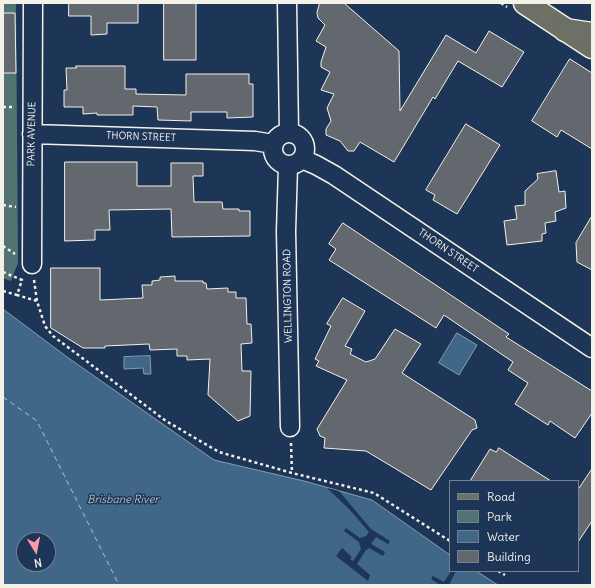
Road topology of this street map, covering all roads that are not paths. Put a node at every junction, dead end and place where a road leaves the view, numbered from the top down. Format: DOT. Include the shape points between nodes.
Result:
graph roads {
  1 [pos="33,3"];
  2 [pos="287,3"];
  3 [pos="525,3"];
  4 [pos="565,30"];
  5 [pos="592,34"];
  6 [pos="592,47"];
  7 [pos="289,133"];
  8 [pos="32,134"];
  9 [pos="273,144"];
  10 [pos="295,162"];
  11 [pos="32,264"];
  12 [pos="592,348"];
  13 [pos="290,426"];
  1 -- 8 [label="street, PARK AVENUE"];
  2 -- 7 [label="street"];
  3 -- 4 [label="main road"];
  4 -- 5 [label="main road"];
  4 -- 6 [label="main road"];
  7 -- 9 [label="street" via="279,136"];
  7 -- 10 [label="street" via="299,137 304,144 305,149"];
  8 -- 9 [label="street, THORN STREET" via="255,141"];
  8 -- 11 [label="street, PARK AVENUE"];
  9 -- 10 [label="street" via="275,158 280,163"];
  10 -- 12 [label="street, THORN STREET" via="316,165 334,175"];
  10 -- 13 [label="street, WELLINGTON ROAD" via="286,231"];
}
